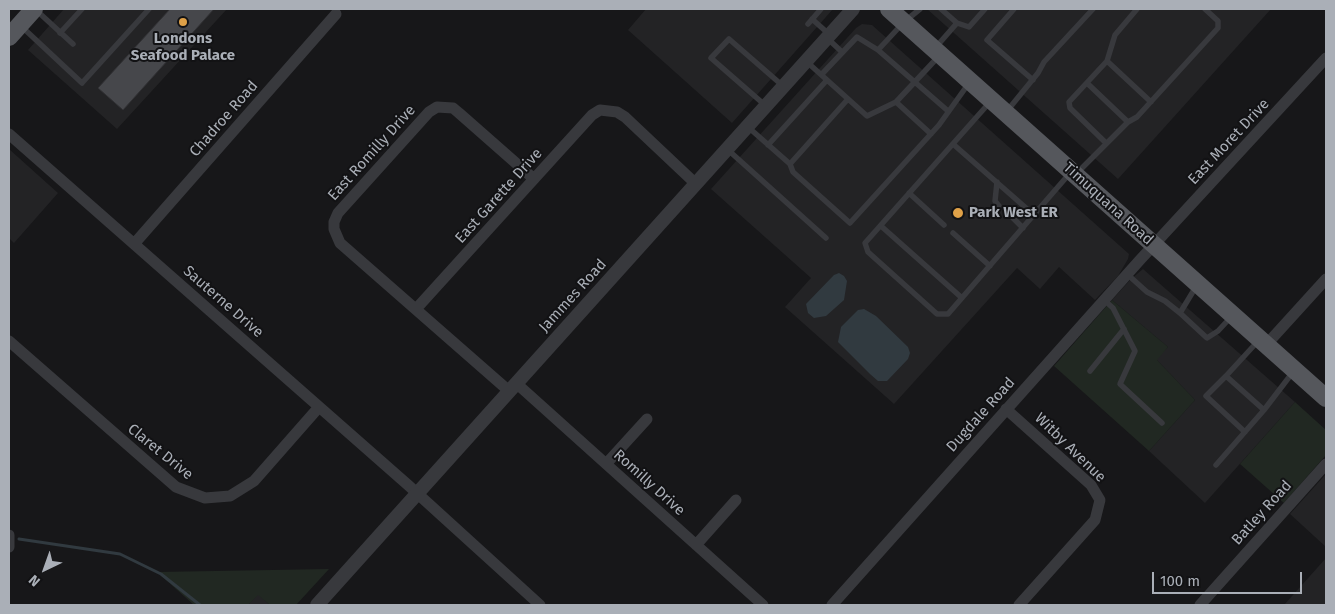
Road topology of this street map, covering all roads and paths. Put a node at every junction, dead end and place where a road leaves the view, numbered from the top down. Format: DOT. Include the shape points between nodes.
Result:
graph roads {
  1 [pos="35,9"];
  2 [pos="82,9"];
  3 [pos="149,9"];
  4 [pos="821,9"];
  5 [pos="853,9"];
  6 [pos="889,9"];
  7 [pos="920,9"];
  8 [pos="941,9"];
  9 [pos="985,9"];
  10 [pos="1014,9"];
  11 [pos="1092,9"];
  12 [pos="1137,9"];
  13 [pos="1205,9"];
  14 [pos="336,14"];
  15 [pos="904,22"];
  16 [pos="957,23"];
  17 [pos="12,33"];
  18 [pos="60,33"];
  19 [pos="828,37"];
  20 [pos="73,44"];
  21 [pos="878,50"];
  22 [pos="842,52"];
  23 [pos="937,52"];
  24 [pos="1326,58"];
  25 [pos="807,61"];
  26 [pos="1107,62"];
  27 [pos="822,74"];
  28 [pos="827,80"];
  29 [pos="1033,80"];
  30 [pos="970,81"];
  31 [pos="914,82"];
  32 [pos="1087,83"];
  33 [pos="784,86"];
  34 [pos="848,99"];
  35 [pos="992,100"];
  36 [pos="896,102"];
  37 [pos="1151,102"];
  38 [pos="766,106"];
  39 [pos="948,111"];
  40 [pos="1005,112"];
  41 [pos="1128,122"];
  42 [pos="748,127"];
  43 [pos="9,134"];
  44 [pos="931,134"];
  45 [pos="1106,143"];
  46 [pos="953,144"];
  47 [pos="768,145"];
  48 [pos="727,149"];
  49 [pos="790,164"];
  50 [pos="1074,173"];
  51 [pos="534,179"];
  52 [pos="997,182"];
  53 [pos="696,184"];
  54 [pos="909,193"];
  55 [pos="999,206"];
  56 [pos="1034,215"];
  57 [pos="1013,218"];
  58 [pos="944,225"];
  59 [pos="881,226"];
  60 [pos="1023,228"];
  61 [pos="334,230"];
  62 [pos="953,233"];
  63 [pos="826,238"];
  64 [pos="134,244"];
  65 [pos="1154,245"];
  66 [pos="990,266"];
  67 [pos="1127,274"];
  68 [pos="1326,279"];
  69 [pos="1198,284"];
  70 [pos="962,298"];
  71 [pos="1104,300"];
  72 [pos="416,309"];
  73 [pos="1180,313"];
  74 [pos="1233,315"];
  75 [pos="1124,328"];
  76 [pos="9,341"];
  77 [pos="1263,342"];
  78 [pos="1295,370"];
  79 [pos="1090,371"];
  80 [pos="1226,376"];
  81 [pos="512,387"];
  82 [pos="1326,398"];
  83 [pos="319,407"];
  84 [pos="1006,409"];
  85 [pos="1264,410"];
  86 [pos="646,419"];
  87 [pos="1162,423"];
  88 [pos="1245,432"];
  89 [pos="606,464"];
  90 [pos="1326,464"];
  91 [pos="1216,465"];
  92 [pos="416,494"];
  93 [pos="736,500"];
  94 [pos="9,535"];
  95 [pos="696,545"];
  96 [pos="9,547"];
  97 [pos="322,603"];
  98 [pos="540,605"];
  99 [pos="763,605"];
  100 [pos="832,605"];
  101 [pos="1019,605"];
  102 [pos="1200,605"];
  1 -- 17 [label="main road"];
  1 -- 18 [label="lane"];
  2 -- 18 [label="lane"];
  3 -- 17 [label="lane" via="82,83"];
  4 -- 19 [label="lane" via="810,22"];
  5 -- 19 [label="street, Jammes Road"];
  6 -- 15 [label="main road, Timuquana Road"];
  7 -- 15 [label="lane"];
  8 -- 16 [label="lane"];
  9 -- 16 [label="lane" via="969,27"];
  10 -- 29 [label="lane" via="987,40"];
  11 -- 29 [label="lane" via="1044,62"];
  12 -- 26 [label="lane" via="1114,35"];
  13 -- 37 [label="lane" via="1218,21 1218,28"];
  14 -- 64 [label="street, Chadroe Road"];
  15 -- 21 [label="lane"];
  15 -- 23 [label="main road, Timuquana Road"];
  16 -- 23 [label="lane"];
  18 -- 20 [label="lane"];
  19 -- 22 [label="lane"];
  19 -- 25 [label="street, Jammes Road"];
  21 -- 22 [label="lane" via="857,36"];
  21 -- 31 [label="lane"];
  22 -- 27 [label="lane"];
  23 -- 30 [label="main road, Timuquana Road"];
  23 -- 31 [label="lane"];
  24 -- 65 [label="street, East Moret Drive"];
  25 -- 27 [label="lane"];
  25 -- 33 [label="street, Jammes Road"];
  26 -- 32 [label="lane"];
  26 -- 37 [label="lane"];
  27 -- 28 [label="lane"];
  28 -- 34 [label="lane"];
  28 -- 47 [label="lane"];
  29 -- 40 [label="lane"];
  30 -- 35 [label="main road, Timuquana Road"];
  30 -- 39 [label="lane"];
  31 -- 36 [label="lane"];
  31 -- 39 [label="lane"];
  32 -- 41 [label="lane"];
  32 -- 45 [label="lane" via="1070,102 1070,108"];
  33 -- 38 [label="street, Jammes Road"];
  33 -- 38 [label="lane" via="728,39 711,58"];
  34 -- 36 [label="lane" via="867,116"];
  34 -- 49 [label="lane"];
  35 -- 40 [label="main road, Timuquana Road"];
  35 -- 46 [label="lane"];
  36 -- 44 [label="lane"];
  37 -- 41 [label="lane" via="1137,118"];
  38 -- 42 [label="street, Jammes Road"];
  39 -- 44 [label="lane"];
  40 -- 50 [label="main road, Timuquana Road"];
  41 -- 45 [label="lane"];
  42 -- 47 [label="lane"];
  42 -- 48 [label="street, Jammes Road"];
  43 -- 64 [label="street, Sauterne Drive"];
  44 -- 49 [label="lane" via="850,223 793,172"];
  45 -- 50 [label="lane"];
  46 -- 52 [label="lane"];
  46 -- 54 [label="lane"];
  47 -- 49 [label="lane"];
  48 -- 53 [label="street, Jammes Road"];
  48 -- 63 [label="lane"];
  50 -- 56 [label="lane"];
  50 -- 65 [label="main road, Timuquana Road"];
  51 -- 53 [label="street, East Garette Drive" via="592,115 608,110 625,117"];
  51 -- 61 [label="street, East Romilly Drive" via="459,113 444,106 437,107 338,213"];
  51 -- 72 [label="street, East Garette Drive"];
  52 -- 55 [label="lane" via="995,201"];
  52 -- 56 [label="lane"];
  53 -- 81 [label="street, Jammes Road"];
  54 -- 58 [label="lane"];
  54 -- 59 [label="lane"];
  56 -- 60 [label="lane"];
  57 -- 60 [label="lane"];
  59 -- 70 [label="lane"];
  59 -- 70 [label="lane" via="865,244 868,252 930,308 937,314 948,314"];
  60 -- 66 [label="lane"];
  61 -- 72 [label="street, Romilly Drive" via="340,243"];
  62 -- 66 [label="lane"];
  64 -- 83 [label="street, Sauterne Drive"];
  65 -- 67 [label="street, Dugdale Road"];
  65 -- 69 [label="main road, Timuquana Road"];
  66 -- 70 [label="lane"];
  67 -- 71 [label="street, Dugdale Road"];
  67 -- 73 [label="lane" via="1147,292"];
  68 -- 77 [label="street"];
  69 -- 73 [label="lane"];
  69 -- 74 [label="main road, Timuquana Road"];
  71 -- 75 [label="lane" via="1113,308"];
  71 -- 84 [label="street, Dugdale Road"];
  72 -- 81 [label="street, Romilly Drive"];
  73 -- 74 [label="lane" via="1207,338"];
  74 -- 77 [label="main road, Timuquana Road"];
  75 -- 79 [label="lane"];
  75 -- 87 [label="lane" via="1135,352 1120,384"];
  76 -- 83 [label="street, Claret Drive" via="176,487 205,498 230,496 254,481"];
  77 -- 78 [label="main road, Timuquana Road"];
  77 -- 80 [label="lane"];
  78 -- 82 [label="main road, Timuquana Road"];
  78 -- 85 [label="lane"];
  80 -- 85 [label="lane"];
  80 -- 88 [label="lane" via="1206,396"];
  81 -- 89 [label="street, Romilly Drive"];
  81 -- 92 [label="street, Jammes Road"];
  83 -- 92 [label="street, Sauterne Drive"];
  84 -- 100 [label="street, Dugdale Road"];
  84 -- 101 [label="street, Witby Avenue" via="1091,485 1100,500 1095,520"];
  85 -- 88 [label="lane"];
  86 -- 89 [label="street"];
  88 -- 91 [label="lane"];
  89 -- 95 [label="street, Romilly Drive"];
  90 -- 102 [label="street, Batley Road"];
  92 -- 97 [label="street, Jammes Road"];
  92 -- 98 [label="street, Sauterne Drive"];
  93 -- 95 [label="street"];
  94 -- 96 [label="street"];
  95 -- 99 [label="street, Romilly Drive"];
}
